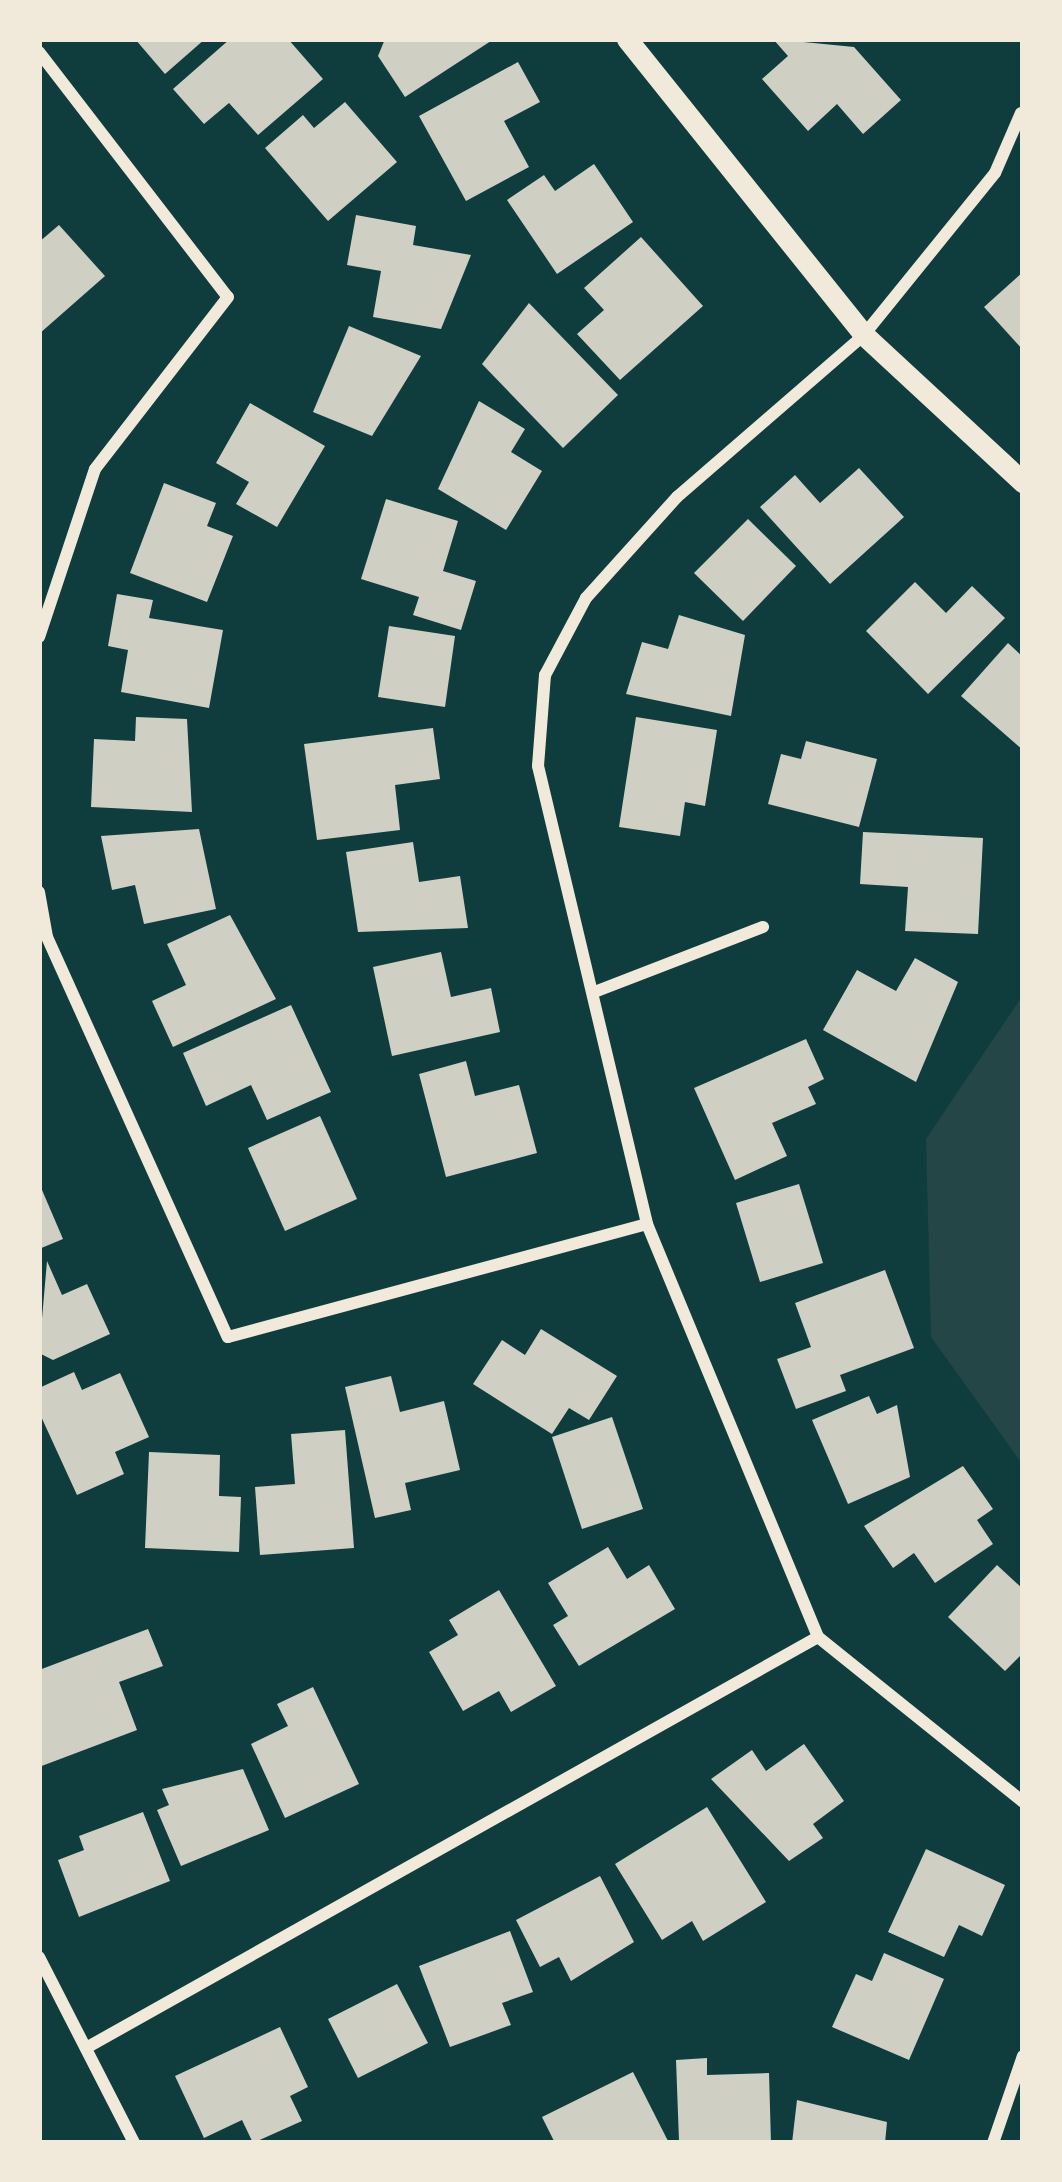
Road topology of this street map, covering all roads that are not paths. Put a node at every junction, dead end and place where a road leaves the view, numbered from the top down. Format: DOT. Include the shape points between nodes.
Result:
graph roads {
  1 [pos="627,39"];
  2 [pos="39,52"];
  3 [pos="1021,113"];
  4 [pos="863,335"];
  5 [pos="1023,482"];
  6 [pos="39,637"];
  7 [pos="39,892"];
  8 [pos="764,927"];
  9 [pos="597,991"];
  10 [pos="646,1224"];
  11 [pos="818,1637"];
  12 [pos="1023,1802"];
  13 [pos="39,1957"];
  14 [pos="86,2048"];
  15 [pos="1023,2056"];
  16 [pos="134,2143"];
  17 [pos="993,2143"];
  1 -- 4 [label="street"];
  2 -- 6 [label="street" via="228,297 95,469"];
  3 -- 4 [label="street" via="995,173"];
  4 -- 5 [label="street"];
  4 -- 9 [label="street" via="677,497 586,598 545,675 538,766"];
  7 -- 10 [label="street" via="47,937 228,1336"];
  8 -- 9 [label="street"];
  9 -- 10 [label="street"];
  10 -- 11 [label="street"];
  11 -- 12 [label="street"];
  11 -- 14 [label="street"];
  13 -- 14 [label="street"];
  14 -- 16 [label="street"];
  15 -- 17 [label="street"];
}
